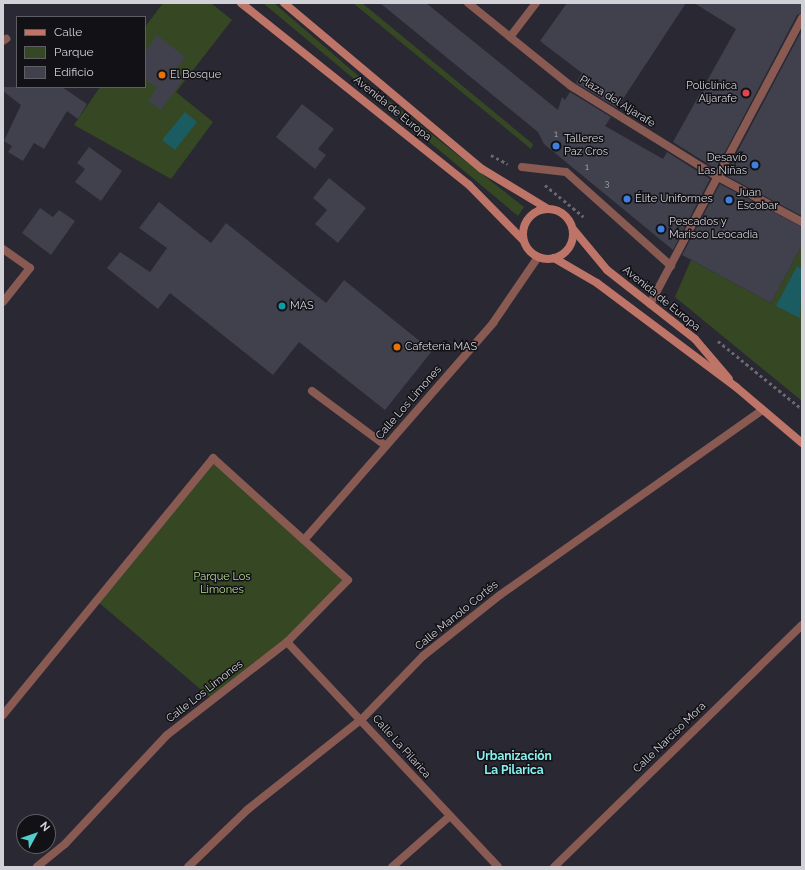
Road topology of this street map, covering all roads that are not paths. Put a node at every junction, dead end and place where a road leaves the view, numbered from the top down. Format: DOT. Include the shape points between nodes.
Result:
graph roads {
  1 [pos="241,3"];
  2 [pos="284,3"];
  3 [pos="468,3"];
  4 [pos="536,3"];
  5 [pos="802,18"];
  6 [pos="510,37"];
  7 [pos="522,167"];
  8 [pos="718,177"];
  9 [pos="548,209"];
  10 [pos="802,222"];
  11 [pos="572,229"];
  12 [pos="523,240"];
  13 [pos="3,250"];
  14 [pos="538,257"];
  15 [pos="554,258"];
  16 [pos="671,266"];
  17 [pos="3,302"];
  18 [pos="650,304"];
  19 [pos="736,387"];
  20 [pos="312,391"];
  21 [pos="762,410"];
  22 [pos="802,443"];
  23 [pos="386,446"];
  24 [pos="304,540"];
  25 [pos="802,625"];
  26 [pos="287,642"];
  27 [pos="3,715"];
  28 [pos="362,719"];
  29 [pos="449,817"];
  30 [pos="37,867"];
  31 [pos="188,867"];
  32 [pos="392,867"];
  33 [pos="498,867"];
  34 [pos="554,867"];
  1 -- 12 [label="main road, Avenida de Europa" via="469,185"];
  2 -- 9 [label="main road, Avenida de Europa" via="482,169"];
  3 -- 6 [label="street, Plaza del Aljarafe"];
  4 -- 6 [label="street"];
  5 -- 8 [label="street"];
  6 -- 8 [label="street, Plaza del Aljarafe" via="571,86"];
  7 -- 16 [label="street" via="566,172"];
  8 -- 10 [label="street, Plaza del Aljarafe"];
  8 -- 16 [label="street"];
  9 -- 11 [label="main road" via="563,214"];
  9 -- 12 [label="main road" via="528,218"];
  11 -- 15 [label="main road" via="568,250"];
  11 -- 18 [label="main road, Avenida de Europa" via="607,270"];
  12 -- 14 [label="main road"];
  13 -- 17 [label="street" via="30,268"];
  14 -- 15 [label="main road"];
  14 -- 23 [label="street, Calle Los Limones" via="493,323"];
  15 -- 19 [label="main road, Avenida de Europa" via="597,283"];
  16 -- 18 [label="street"];
  18 -- 19 [label="main road, Avenida de Europa" via="695,339"];
  19 -- 21 [label="main road, Avenida de Europa"];
  20 -- 23 [label="street"];
  21 -- 22 [label="main road, Avenida de Europa"];
  21 -- 28 [label="street, Calle Manolo Cortés" via="500,595 423,656"];
  23 -- 24 [label="street, Calle Los Limones"];
  24 -- 26 [label="street, Calle Los Limones" via="348,580"];
  24 -- 27 [label="street, Calle Los Limones" via="213,458"];
  25 -- 34 [label="street, Calle Narciso Mora"];
  26 -- 28 [label="street, Calle La Pilarica"];
  26 -- 30 [label="street, Calle Los Limones" via="167,735 65,844"];
  28 -- 29 [label="street, Calle La Pilarica"];
  28 -- 31 [label="street, Calle Manolo Cortés" via="247,810"];
  29 -- 32 [label="street"];
  29 -- 33 [label="street, Calle La Pilarica"];
}
